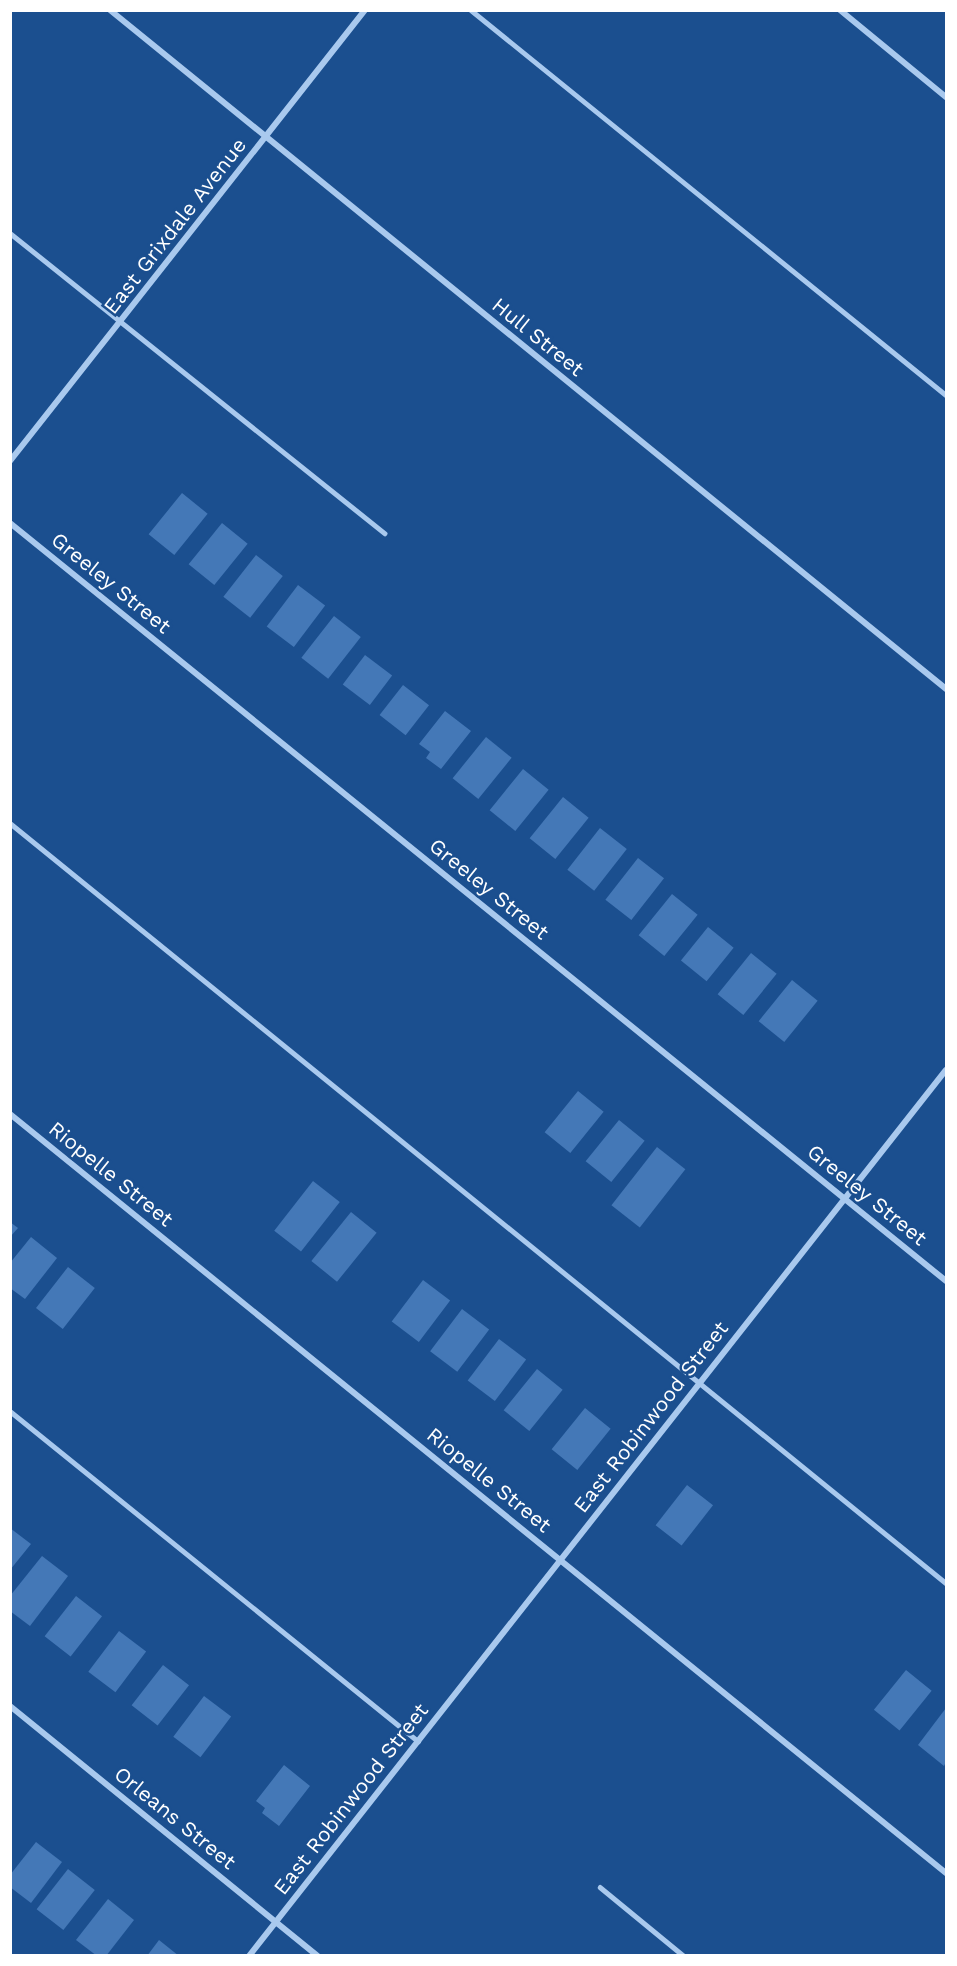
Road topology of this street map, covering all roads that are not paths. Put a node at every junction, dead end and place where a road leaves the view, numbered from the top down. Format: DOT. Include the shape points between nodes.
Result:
graph roads {
  1 [pos="110,10"];
  2 [pos="365,10"];
  3 [pos="471,10"];
  4 [pos="840,10"];
  5 [pos="946,97"];
  6 [pos="266,137"];
  7 [pos="10,233"];
  8 [pos="120,322"];
  9 [pos="946,395"];
  10 [pos="10,461"];
  11 [pos="10,523"];
  12 [pos="385,532"];
  13 [pos="946,689"];
  14 [pos="10,823"];
  15 [pos="946,1070"];
  16 [pos="10,1114"];
  17 [pos="845,1198"];
  18 [pos="946,1281"];
  19 [pos="699,1383"];
  20 [pos="10,1411"];
  21 [pos="561,1559"];
  22 [pos="946,1582"];
  23 [pos="10,1706"];
  24 [pos="418,1741"];
  25 [pos="946,1873"];
  26 [pos="600,1887"];
  27 [pos="276,1921"];
  28 [pos="249,1956"];
  29 [pos="318,1956"];
  30 [pos="684,1956"];
  1 -- 6 [label="street, Hull Street"];
  2 -- 6 [label="street, East Grixdale Avenue"];
  3 -- 9 [label="lane"];
  4 -- 5 [label="street"];
  6 -- 8 [label="street, East Grixdale Avenue"];
  6 -- 13 [label="street, Hull Street"];
  7 -- 8 [label="lane"];
  8 -- 10 [label="street, East Grixdale Avenue"];
  8 -- 12 [label="lane"];
  11 -- 17 [label="street, Greeley Street"];
  14 -- 19 [label="lane"];
  15 -- 17 [label="street, East Robinwood Street"];
  16 -- 21 [label="street, Riopelle Street"];
  17 -- 18 [label="street, Greeley Street"];
  17 -- 19 [label="street, East Robinwood Street"];
  19 -- 21 [label="street, East Robinwood Street"];
  19 -- 22 [label="lane"];
  20 -- 24 [label="lane"];
  21 -- 24 [label="street, East Robinwood Street"];
  21 -- 25 [label="street, Riopelle Street"];
  23 -- 27 [label="street, Orleans Street"];
  24 -- 27 [label="street, East Robinwood Street"];
  26 -- 30 [label="lane"];
  27 -- 28 [label="street, East Robinwood Street"];
  27 -- 29 [label="street, Orleans Street"];
}
